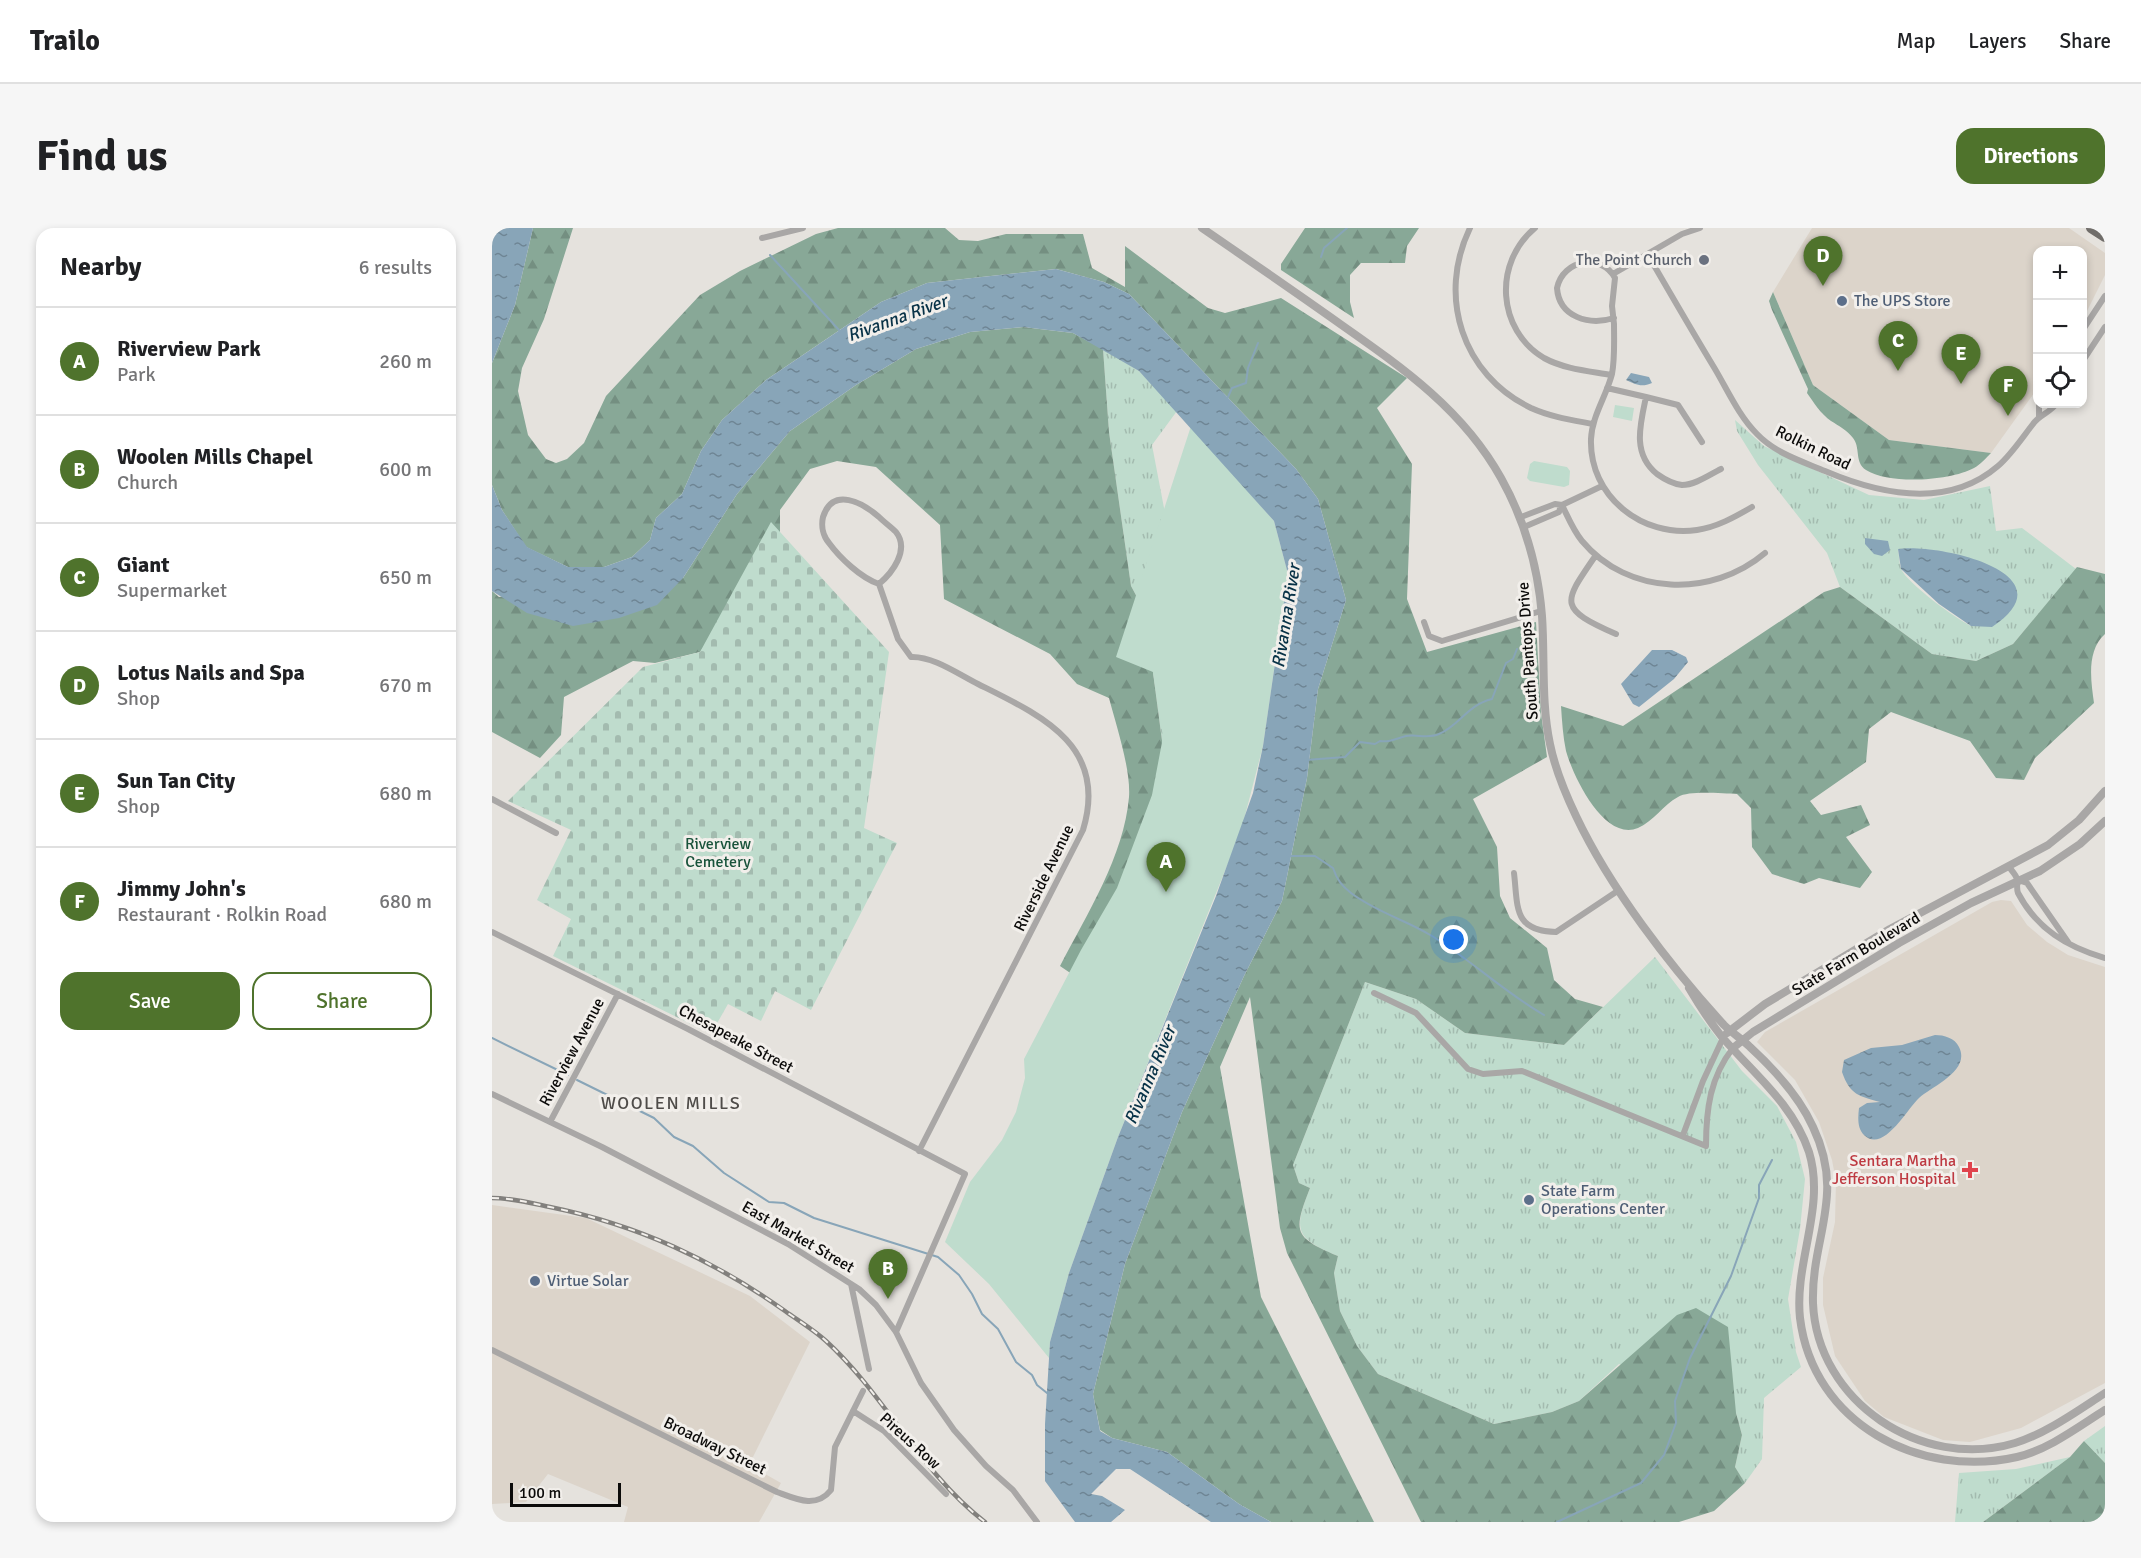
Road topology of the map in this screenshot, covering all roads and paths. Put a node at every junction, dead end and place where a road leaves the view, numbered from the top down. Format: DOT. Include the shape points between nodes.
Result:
graph roads {
  1 [pos="803,228"];
  2 [pos="1202,228"];
  3 [pos="1470,228"];
  4 [pos="1535,228"];
  5 [pos="1700,228"];
  6 [pos="2091,228"];
  7 [pos="2105,237"];
  8 [pos="762,238"];
  9 [pos="1648,255"];
  10 [pos="1613,274"];
  11 [pos="2105,296"];
  12 [pos="1614,318"];
  13 [pos="2087,323"];
  14 [pos="2105,327"];
  15 [pos="2087,354"];
  16 [pos="1611,375"];
  17 [pos="1607,388"];
  18 [pos="1646,397"];
  19 [pos="2039,408"];
  20 [pos="2053,408"];
  21 [pos="2038,416"];
  22 [pos="1593,424"];
  23 [pos="1702,442"];
  24 [pos="1721,469"];
  25 [pos="1602,486"];
  26 [pos="1562,505"];
  27 [pos="1752,507"];
  28 [pos="1521,517"];
  29 [pos="1524,527"];
  30 [pos="1765,553"];
  31 [pos="1596,555"];
  32 [pos="879,584"];
  33 [pos="1541,611"];
  34 [pos="1424,622"];
  35 [pos="1616,634"];
  36 [pos="2105,791"];
  37 [pos="492,799"];
  38 [pos="2105,821"];
  39 [pos="556,833"];
  40 [pos="2009,867"];
  41 [pos="1514,873"];
  42 [pos="2018,880"];
  43 [pos="1619,890"];
  44 [pos="492,932"];
  45 [pos="2068,942"];
  46 [pos="2105,958"];
  47 [pos="1678,969"];
  48 [pos="1374,993"];
  49 [pos="618,994"];
  50 [pos="1730,1030"];
  51 [pos="1723,1038"];
  52 [pos="1742,1040"];
  53 [pos="1733,1048"];
  54 [pos="492,1094"];
  55 [pos="550,1122"];
  56 [pos="1683,1135"];
  57 [pos="919,1151"];
  58 [pos="851,1283"];
  59 [pos="896,1332"];
  60 [pos="492,1350"];
  61 [pos="869,1369"];
  62 [pos="863,1391"];
  63 [pos="2105,1393"];
  64 [pos="2105,1410"];
  65 [pos="853,1412"];
  66 [pos="946,1494"];
  67 [pos="1037,1522"];
  1 -- 8 [label="street"];
  2 -- 28 [label="street, South Pantops Drive" via="1429,388 1476,440"];
  3 -- 22 [label="street" via="1456,268 1454,297 1461,330 1474,357 1494,383 1518,400 1547,414"];
  4 -- 16 [label="street" via="1517,248 1507,271 1506,305 1515,327 1530,346 1552,362"];
  5 -- 9 [label="street"];
  6 -- 7 [label="highway"];
  9 -- 10 [label="street"];
  9 -- 21 [label="street, Rolkin Road" via="1752,428 1780,451 1840,477 1887,492 1923,494 1952,489 1997,467"];
  10 -- 12 [label="street"];
  10 -- 12 [label="street" via="1591,263 1575,263 1561,274 1557,288 1560,303 1576,317 1595,322"];
  11 -- 13 [label="street"];
  12 -- 16 [label="street"];
  14 -- 15 [label="street"];
  16 -- 17 [label="street"];
  17 -- 18 [label="street"];
  17 -- 22 [label="street"];
  18 -- 23 [label="street" via="1678,405"];
  18 -- 24 [label="street" via="1639,428 1640,451 1648,466 1665,480 1682,484"];
  19 -- 21 [label="street"];
  20 -- 21 [label="street, Rolkin Road"];
  22 -- 25 [label="street" via="1592,456"];
  25 -- 26 [label="street"];
  25 -- 27 [label="street" via="1623,510 1661,529 1699,530"];
  26 -- 28 [label="street"];
  26 -- 29 [label="street" via="1559,512"];
  26 -- 31 [label="street" via="1578,536"];
  28 -- 29 [label="street, South Pantops Drive"];
  29 -- 33 [label="street, South Pantops Drive"];
  30 -- 31 [label="street" via="1727,577 1675,586 1635,578"];
  31 -- 35 [label="street" via="1572,590 1570,600 1577,612"];
  32 -- 32 [label="street" via="898,563 898,534 863,503 838,500 824,513 824,535 868,580"];
  32 -- 57 [label="street, Riverside Avenue" via="898,639 911,657 925,658 964,676 1051,723 1077,752 1089,793 1083,830"];
  33 -- 34 [label="street" via="1442,641 1429,636"];
  33 -- 43 [label="street, South Pantops Drive" via="1546,722 1555,763 1585,834"];
  36 -- 40 [label="street, State Farm Boulevard" via="2064,833"];
  37 -- 39 [label="street"];
  38 -- 42 [label="street, State Farm Boulevard" via="2061,857"];
  40 -- 42 [label="street"];
  40 -- 50 [label="street, State Farm Boulevard" via="1899,924 1765,1004"];
  41 -- 43 [label="street" via="1520,919 1527,926 1550,932 1556,932"];
  42 -- 45 [label="street" via="2027,883"];
  42 -- 45 [label="street" via="2016,889 2040,925"];
  42 -- 52 [label="street, State Farm Boulevard" via="1899,943"];
  43 -- 47 [label="street, South Pantops Drive"];
  44 -- 49 [label="street, Chesapeake Street"];
  45 -- 46 [label="street"];
  47 -- 50 [label="street, South Pantops Drive"];
  47 -- 51 [label="street, South Pantops Drive"];
  48 -- 56 [label="street, State Farm Boulevard" via="1416,1013 1468,1069 1483,1074 1522,1071"];
  49 -- 55 [label="street, Riverview Avenue"];
  49 -- 57 [label="street, Chesapeake Street"];
  50 -- 51 [label="street, State Farm Boulevard"];
  50 -- 52 [label="street, South Pantops Drive"];
  51 -- 53 [label="street, South Pantops Drive"];
  51 -- 56 [label="street, State Farm Boulevard"];
  52 -- 53 [label="street, State Farm Boulevard"];
  52 -- 63 [label="street, South Pantops Drive" via="1792,1091 1822,1148 1827,1172 1827,1209 1815,1276 1815,1318 1819,1338 1835,1373 1868,1412 1919,1440 1965,1449 1990,1448 2016,1443 2045,1430"];
  53 -- 56 [label="street, State Farm Boulevard" via="1709,1095 1706,1146"];
  53 -- 64 [label="street, South Pantops Drive" via="1782,1101 1809,1153 1814,1206 1800,1274 1800,1321 1823,1381 1858,1422 1877,1437 1914,1454 1964,1464 2020,1456"];
  54 -- 55 [label="street, East Market Street"];
  55 -- 58 [label="street, East Market Street" via="788,1244"];
  57 -- 59 [label="street, Chesapeake Street" via="965,1174"];
  58 -- 59 [label="street, East Market Street" via="876,1305"];
  58 -- 61 [label="street"];
  59 -- 67 [label="street, East Market Street" via="913,1369 954,1430 1013,1490"];
  60 -- 65 [label="street, Broadway Street" via="777,1492 805,1502 818,1500 831,1490 833,1454"];
  62 -- 65 [label="street, Broadway Street"];
  65 -- 66 [label="street, Pireus Row" via="884,1431"];
}
